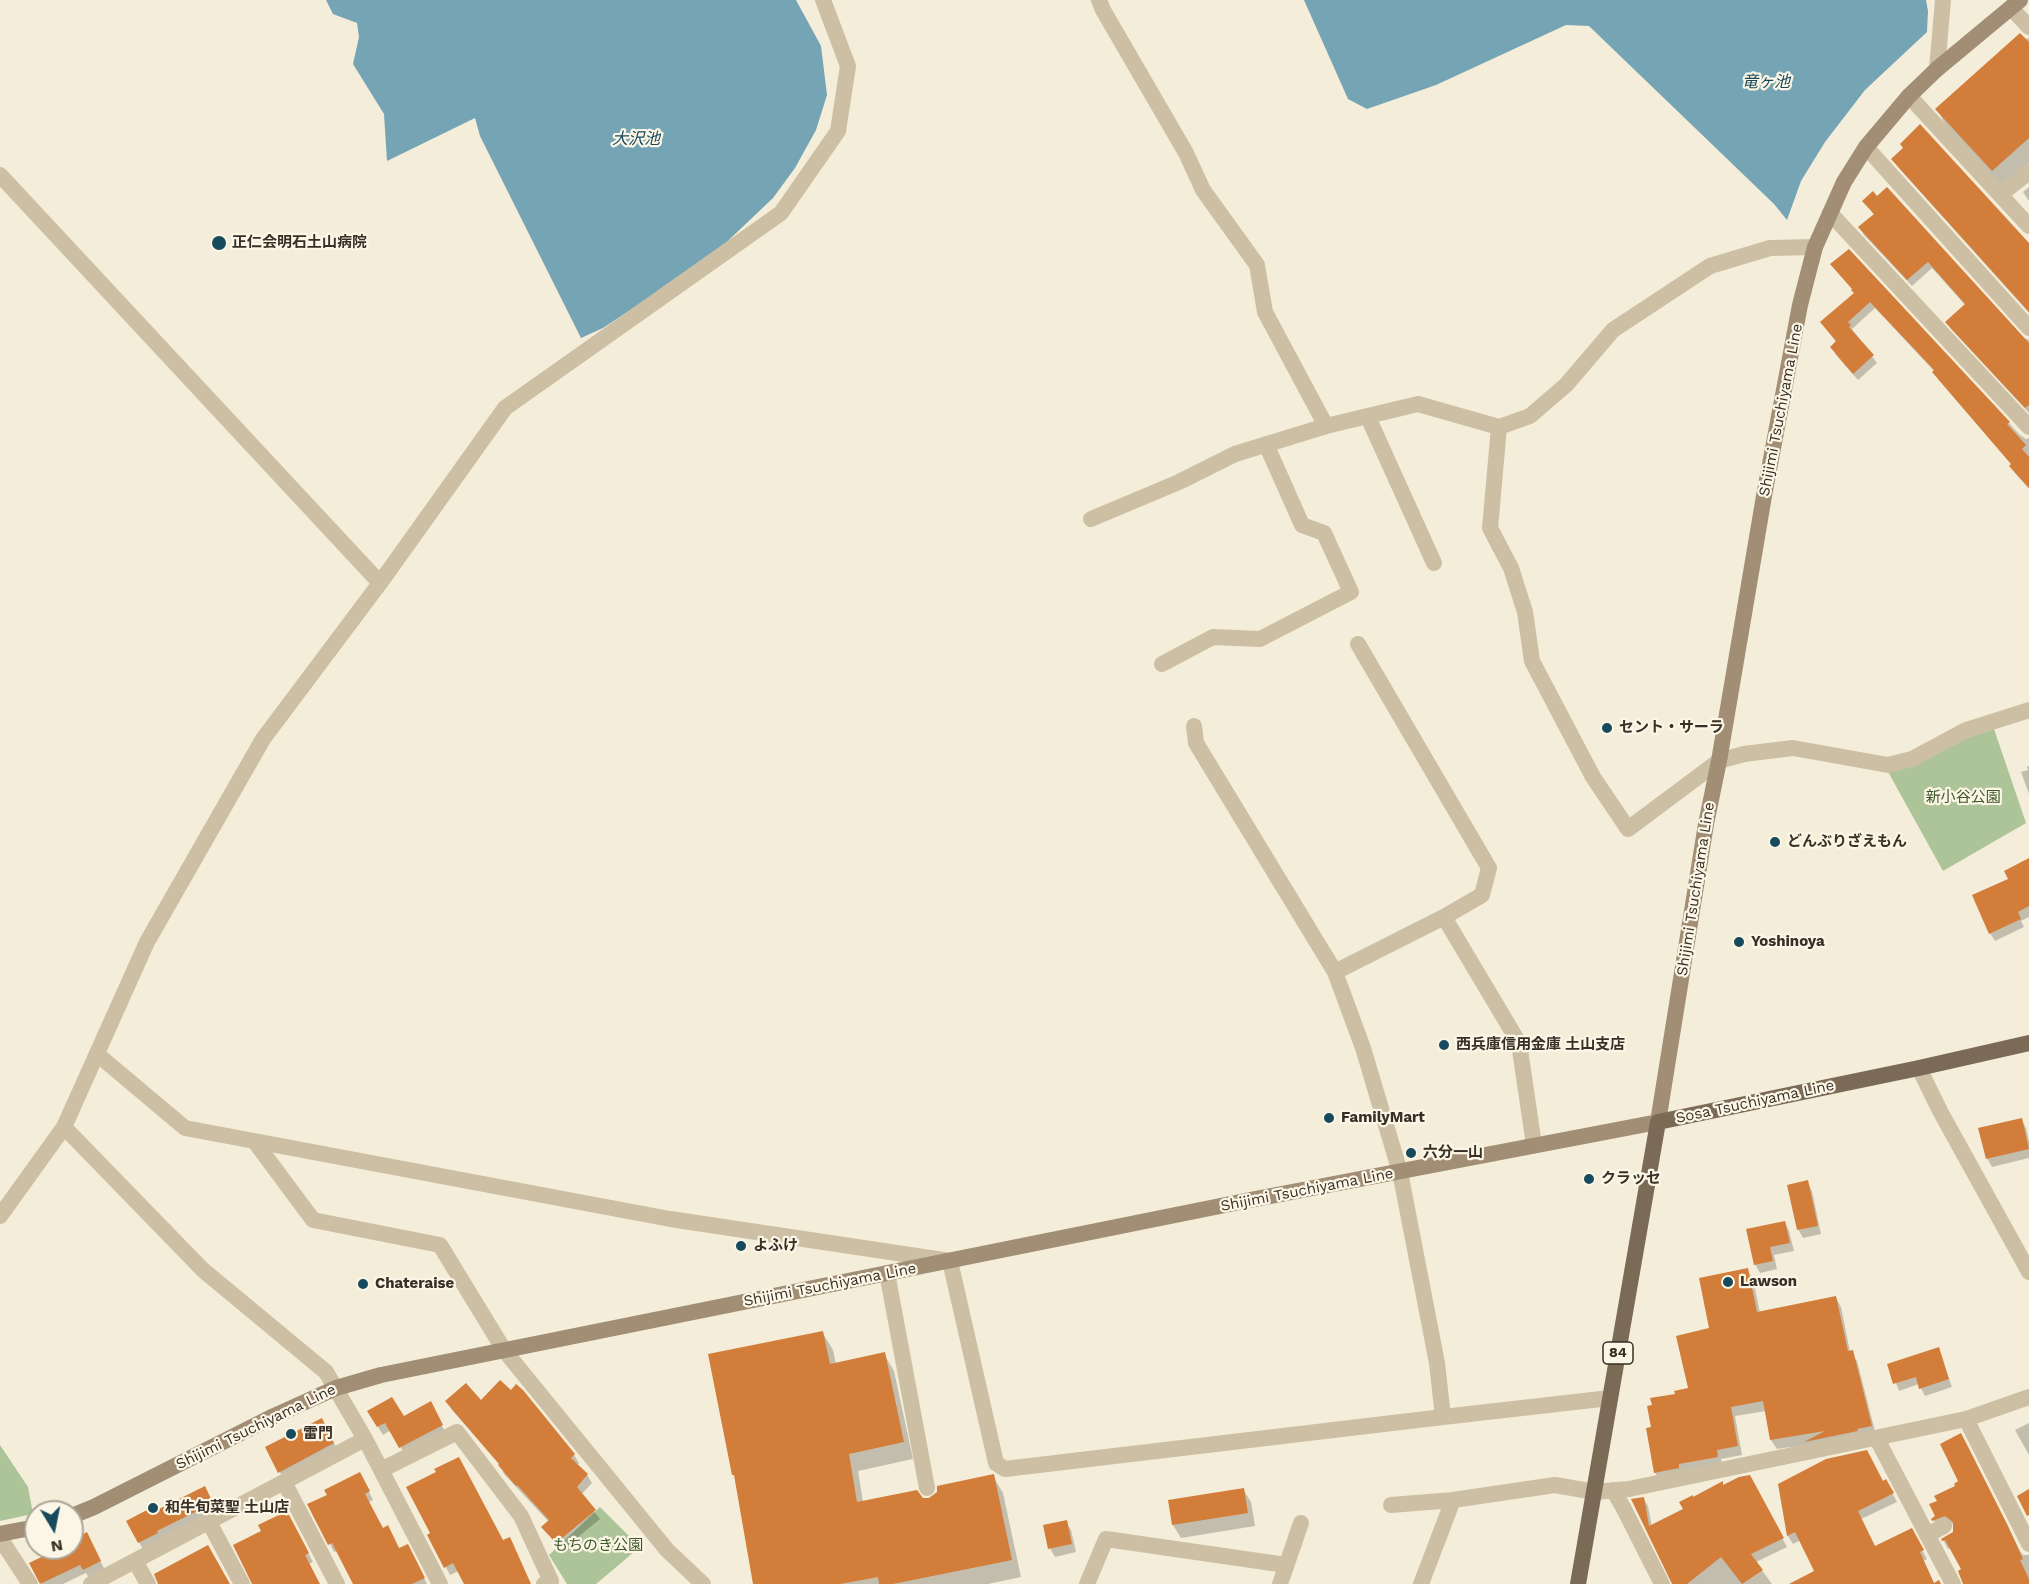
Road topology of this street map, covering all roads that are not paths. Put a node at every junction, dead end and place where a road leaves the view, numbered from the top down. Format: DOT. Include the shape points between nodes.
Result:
graph roads {
  1 [pos="823,0"];
  2 [pos="1099,0"];
  3 [pos="1943,0"];
  4 [pos="2015,4"];
  5 [pos="2029,27"];
  6 [pos="1936,69"];
  7 [pos="1909,96"];
  8 [pos="1866,147"];
  9 [pos="2029,172"];
  10 [pos="0,175"];
  11 [pos="2001,194"];
  12 [pos="1830,213"];
  13 [pos="2029,226"];
  14 [pos="1815,247"];
  15 [pos="2029,328"];
  16 [pos="1368,417"];
  17 [pos="1326,426"];
  18 [pos="1499,427"];
  19 [pos="2029,427"];
  20 [pos="1266,444"];
  21 [pos="1091,519"];
  22 [pos="1434,562"];
  23 [pos="380,582"];
  24 [pos="1358,644"];
  25 [pos="1162,664"];
  26 [pos="2029,710"];
  27 [pos="1194,726"];
  28 [pos="1719,761"];
  29 [pos="1444,917"];
  30 [pos="1335,972"];
  31 [pos="2029,1043"];
  32 [pos="97,1054"];
  33 [pos="1919,1068"];
  34 [pos="1658,1122"];
  35 [pos="64,1127"];
  36 [pos="255,1142"];
  37 [pos="1533,1145"];
  38 [pos="1400,1172"];
  39 [pos="0,1216"];
  40 [pos="950,1261"];
  41 [pos="2029,1272"];
  42 [pos="887,1274"];
  43 [pos="504,1350"];
  44 [pos="336,1388"];
  45 [pos="2029,1397"];
  46 [pos="1610,1398"];
  47 [pos="1443,1417"];
  48 [pos="1966,1419"];
  49 [pos="1877,1439"];
  50 [pos="365,1440"];
  51 [pos="381,1470"];
  52 [pos="284,1482"];
  53 [pos="927,1488"];
  54 [pos="1612,1490"];
  55 [pos="1595,1492"];
  56 [pos="1454,1500"];
  57 [pos="1391,1505"];
  58 [pos="84,1511"];
  59 [pos="209,1522"];
  60 [pos="1301,1523"];
  61 [pos="1944,1526"];
  62 [pos="24,1530"];
  63 [pos="1927,1535"];
  64 [pos="0,1536"];
  65 [pos="2029,1544"];
  66 [pos="135,1561"];
  67 [pos="1286,1564"];
  68 [pos="30,1584"];
  69 [pos="91,1584"];
  70 [pos="148,1584"];
  71 [pos="242,1584"];
  72 [pos="337,1584"];
  73 [pos="440,1584"];
  74 [pos="544,1584"];
  75 [pos="703,1584"];
  76 [pos="1087,1584"];
  77 [pos="1280,1584"];
  78 [pos="1421,1584"];
  79 [pos="1578,1584"];
  80 [pos="1662,1584"];
  81 [pos="1953,1584"];
  1 -- 23 [label="street" via="848,66 838,131 781,213 505,408"];
  2 -- 17 [label="street" via="1203,190 1257,265 1265,312"];
  3 -- 6 [label="street"];
  4 -- 5 [label="street"];
  4 -- 6 [label="main road, Shijimi Tsuchiyama Line"];
  6 -- 7 [label="main road, Shijimi Tsuchiyama Line"];
  7 -- 8 [label="main road, Shijimi Tsuchiyama Line"];
  7 -- 11 [label="street"];
  8 -- 12 [label="main road, Shijimi Tsuchiyama Line"];
  8 -- 15 [label="street"];
  9 -- 11 [label="street"];
  10 -- 23 [label="street"];
  11 -- 13 [label="street"];
  12 -- 14 [label="main road, Shijimi Tsuchiyama Line"];
  12 -- 19 [label="street"];
  14 -- 18 [label="street" via="1770,248 1710,266 1613,330 1566,385 1530,416"];
  14 -- 28 [label="main road, Shijimi Tsuchiyama Line" via="1800,304 1764,496"];
  16 -- 17 [label="street"];
  16 -- 18 [label="street" via="1418,404"];
  16 -- 22 [label="street"];
  17 -- 20 [label="street"];
  18 -- 28 [label="street" via="1490,528 1511,568 1525,612 1532,661 1593,777 1628,829"];
  20 -- 21 [label="street" via="1235,454"];
  20 -- 25 [label="street" via="1302,525 1324,533 1351,592 1260,639 1213,637"];
  23 -- 32 [label="street" via="263,739 147,942"];
  24 -- 29 [label="street" via="1489,868 1482,895"];
  26 -- 28 [label="street" via="1966,730 1912,759 1888,765 1792,748"];
  27 -- 30 [label="street" via="1197,743"];
  28 -- 34 [label="main road, Shijimi Tsuchiyama Line"];
  29 -- 30 [label="street"];
  29 -- 37 [label="street" via="1519,1043"];
  30 -- 38 [label="street" via="1364,1048"];
  31 -- 33 [label="main road, Sosa Tsuchiyama Line"];
  32 -- 35 [label="street"];
  32 -- 36 [label="street" via="185,1128"];
  33 -- 34 [label="main road, Sosa Tsuchiyama Line"];
  33 -- 41 [label="street"];
  34 -- 37 [label="main road, Shijimi Tsuchiyama Line"];
  34 -- 46 [label="main road, Sosa Tsuchiyama Line / 84"];
  35 -- 39 [label="street"];
  35 -- 44 [label="street" via="203,1270 326,1372"];
  36 -- 40 [label="street" via="670,1219"];
  36 -- 43 [label="street" via="313,1220 440,1245"];
  37 -- 38 [label="main road, Shijimi Tsuchiyama Line"];
  38 -- 40 [label="main road, Shijimi Tsuchiyama Line"];
  38 -- 47 [label="street" via="1437,1363"];
  40 -- 42 [label="main road, Shijimi Tsuchiyama Line"];
  40 -- 47 [label="street" via="996,1463 1005,1469"];
  42 -- 43 [label="main road, Shijimi Tsuchiyama Line"];
  42 -- 53 [label="street"];
  43 -- 44 [label="main road, Shijimi Tsuchiyama Line" via="381,1374"];
  43 -- 75 [label="street" via="667,1550"];
  44 -- 50 [label="street"];
  44 -- 58 [label="main road, Shijimi Tsuchiyama Line"];
  45 -- 48 [label="street"];
  46 -- 47 [label="street"];
  46 -- 55 [label="main road, Sosa Tsuchiyama Line / 84"];
  48 -- 49 [label="street"];
  48 -- 65 [label="street"];
  49 -- 54 [label="street"];
  49 -- 63 [label="street"];
  50 -- 51 [label="street"];
  50 -- 52 [label="street"];
  51 -- 73 [label="street"];
  51 -- 74 [label="street" via="457,1432 521,1515 551,1581"];
  52 -- 59 [label="street"];
  52 -- 72 [label="street"];
  54 -- 55 [label="street"];
  54 -- 80 [label="street"];
  55 -- 56 [label="street" via="1555,1485"];
  55 -- 79 [label="main road, Sosa Tsuchiyama Line / 84"];
  56 -- 57 [label="street"];
  56 -- 78 [label="street"];
  59 -- 66 [label="street"];
  59 -- 71 [label="street"];
  60 -- 67 [label="street"];
  61 -- 63 [label="street"];
  62 -- 64 [label="main road"];
  63 -- 81 [label="street"];
  64 -- 68 [label="street"];
  66 -- 69 [label="street"];
  66 -- 70 [label="street"];
  67 -- 76 [label="street" via="1106,1539"];
  67 -- 77 [label="street"];
}
